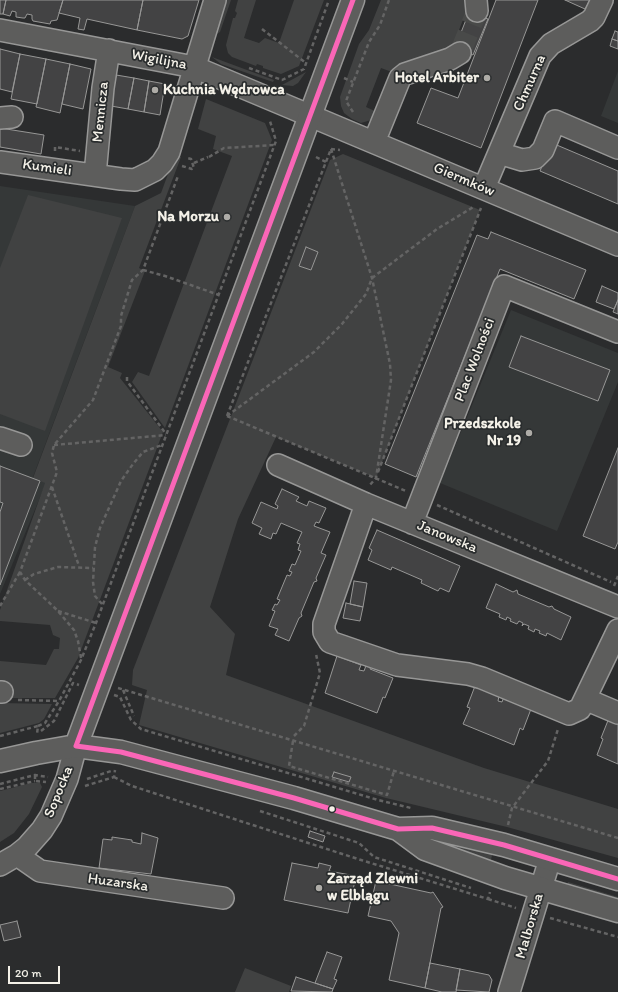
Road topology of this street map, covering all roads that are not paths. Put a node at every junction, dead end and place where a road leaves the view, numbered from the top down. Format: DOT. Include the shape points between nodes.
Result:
graph roads {
  1 [pos="215,0"];
  2 [pos="353,0"];
  3 [pos="602,0"];
  4 [pos="0,30"];
  5 [pos="109,50"];
  6 [pos="460,53"];
  7 [pos="194,67"];
  8 [pos="310,115"];
  9 [pos="377,134"];
  10 [pos="618,148"];
  11 [pos="499,153"];
  12 [pos="0,162"];
  13 [pos="94,175"];
  14 [pos="481,200"];
  15 [pos="618,245"];
  16 [pos="618,332"];
  17 [pos="0,438"];
  18 [pos="21,445"];
  19 [pos="278,464"];
  20 [pos="361,502"];
  21 [pos="412,523"];
  22 [pos="613,605"];
  23 [pos="618,630"];
  24 [pos="585,698"];
  25 [pos="618,713"];
  26 [pos="76,746"];
  27 [pos="0,761"];
  28 [pos="398,829"];
  29 [pos="550,859"];
  30 [pos="9,860"];
  31 [pos="618,879"];
  32 [pos="541,888"];
  33 [pos="223,898"];
  34 [pos="618,911"];
  35 [pos="509,992"];
  1 -- 7 [label="street, Kumieli"];
  2 -- 8 [label="main road"];
  3 -- 11 [label="street, Chmurna" via="594,18 551,44 540,56"];
  4 -- 5 [label="street, Wigilijna"];
  5 -- 7 [label="street, Wigilijna"];
  5 -- 13 [label="street, Mennicza"];
  6 -- 9 [label="street" via="402,77"];
  7 -- 8 [label="street, Wigilijna"];
  7 -- 13 [label="street, Kumieli" via="184,152 135,180"];
  8 -- 9 [label="street, Giermków"];
  8 -- 26 [label="main road"];
  9 -- 14 [label="street, Giermków"];
  10 -- 11 [label="street" via="555,121 543,150 535,158 522,160"];
  11 -- 14 [label="street, Chmurna"];
  12 -- 13 [label="street, Kumieli"];
  14 -- 15 [label="street, Giermków"];
  16 -- 21 [label="street, Plac Wolności" via="504,286"];
  17 -- 18 [label="street"];
  19 -- 20 [label="street, Janowska"];
  20 -- 21 [label="street, Janowska"];
  20 -- 24 [label="street" via="324,624 324,632 330,642 397,665 482,678 564,713 577,711"];
  21 -- 22 [label="street, Janowska"];
  23 -- 24 [label="street"];
  24 -- 25 [label="street"];
  26 -- 27 [label="main road"];
  26 -- 28 [label="main road" via="121,752 294,798"];
  26 -- 30 [label="street, Sopocka" via="65,784 51,816 36,837"];
  28 -- 29 [label="main road" via="432,828"];
  28 -- 32 [label="main road" via="425,849 493,884"];
  29 -- 31 [label="main road"];
  29 -- 32 [label="street, Malborska"];
  30 -- 33 [label="street, Huzarska" via="40,872"];
  32 -- 34 [label="main road"];
  32 -- 35 [label="street, Malborska"];
}
